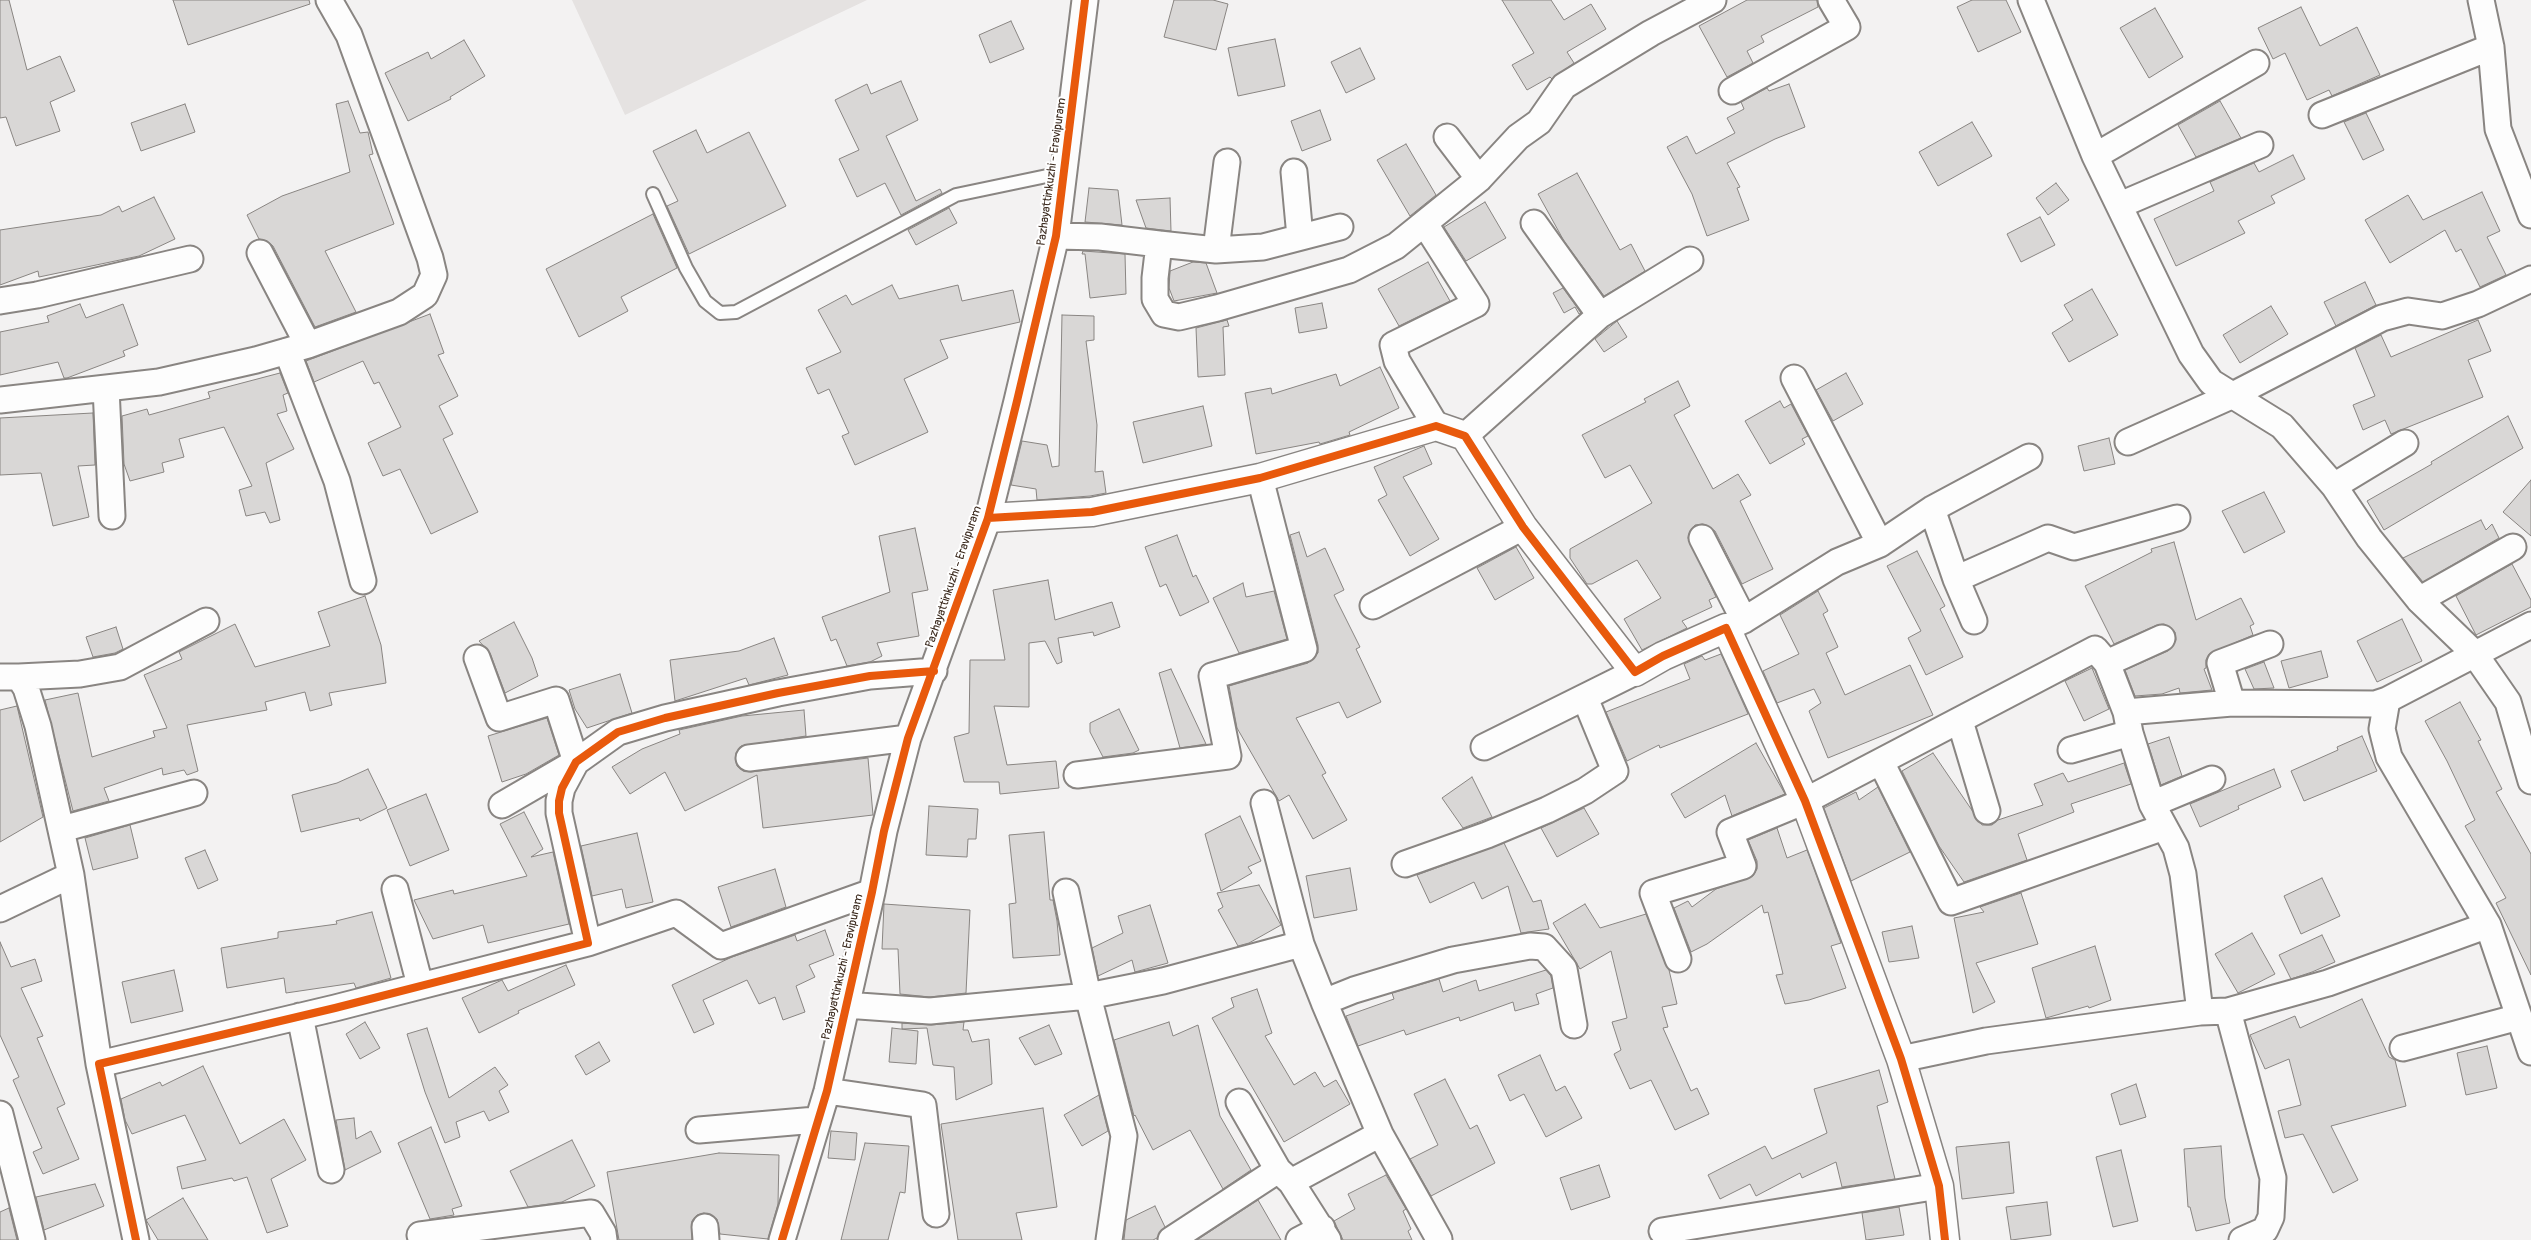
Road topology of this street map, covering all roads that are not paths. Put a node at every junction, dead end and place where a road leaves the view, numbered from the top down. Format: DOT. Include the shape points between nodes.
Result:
graph roads {
  1 [pos="329,0"];
  2 [pos="1085,0"];
  3 [pos="1713,0"];
  4 [pos="1831,0"];
  5 [pos="2031,0"];
  6 [pos="2481,0"];
  7 [pos="2491,47"];
  8 [pos="2256,64"];
  9 [pos="1732,91"];
  10 [pos="2322,115"];
  11 [pos="1447,137"];
  12 [pos="2260,145"];
  13 [pos="2095,156"];
  14 [pos="1227,162"];
  15 [pos="1066,172"];
  16 [pos="1294,172"];
  17 [pos="1479,179"];
  18 [pos="653,194"];
  19 [pos="2120,205"];
  20 [pos="2531,215"];
  21 [pos="1534,223"];
  22 [pos="1425,224"];
  23 [pos="1340,227"];
  24 [pos="1056,236"];
  25 [pos="1300,237"];
  26 [pos="1159,244"];
  27 [pos="1216,250"];
  28 [pos="260,253"];
  29 [pos="190,258"];
  30 [pos="1690,260"];
  31 [pos="2531,279"];
  32 [pos="0,301"];
  33 [pos="1600,315"];
  34 [pos="298,348"];
  35 [pos="1794,378"];
  36 [pos="106,388"];
  37 [pos="2231,396"];
  38 [pos="0,400"];
  39 [pos="1436,426"];
  40 [pos="1465,436"];
  41 [pos="2128,442"];
  42 [pos="2405,443"];
  43 [pos="2029,457"];
  44 [pos="1260,478"];
  45 [pos="2334,486"];
  46 [pos="1932,509"];
  47 [pos="112,516"];
  48 [pos="988,518"];
  49 [pos="2176,518"];
  50 [pos="1523,527"];
  51 [pos="1702,538"];
  52 [pos="1880,544"];
  53 [pos="2513,547"];
  54 [pos="1956,579"];
  55 [pos="363,581"];
  56 [pos="2419,600"];
  57 [pos="1374,606"];
  58 [pos="206,621"];
  59 [pos="1974,621"];
  60 [pos="1735,624"];
  61 [pos="2531,624"];
  62 [pos="2162,638"];
  63 [pos="2270,644"];
  64 [pos="2474,653"];
  65 [pos="477,658"];
  66 [pos="2107,663"];
  67 [pos="934,671"];
  68 [pos="1635,672"];
  69 [pos="10,677"];
  70 [pos="1585,698"];
  71 [pos="2388,700"];
  72 [pos="2232,703"];
  73 [pos="1960,721"];
  74 [pos="2128,722"];
  75 [pos="908,738"];
  76 [pos="1484,747"];
  77 [pos="2071,750"];
  78 [pos="749,758"];
  79 [pos="576,762"];
  80 [pos="1881,762"];
  81 [pos="1077,775"];
  82 [pos="2212,779"];
  83 [pos="2531,781"];
  84 [pos="194,794"];
  85 [pos="1805,801"];
  86 [pos="1264,803"];
  87 [pos="2152,804"];
  88 [pos="502,805"];
  89 [pos="1987,811"];
  90 [pos="2164,827"];
  91 [pos="62,829"];
  92 [pos="1405,864"];
  93 [pos="71,875"];
  94 [pos="395,888"];
  95 [pos="872,892"];
  96 [pos="1066,892"];
  97 [pos="0,909"];
  98 [pos="2488,925"];
  99 [pos="588,943"];
  100 [pos="1301,944"];
  101 [pos="1678,958"];
  102 [pos="420,985"];
  103 [pos="1088,996"];
  104 [pos="1324,1002"];
  105 [pos="845,1005"];
  106 [pos="2228,1011"];
  107 [pos="2200,1012"];
  108 [pos="300,1016"];
  109 [pos="2519,1017"];
  110 [pos="1574,1025"];
  111 [pos="2403,1048"];
  112 [pos="2531,1052"];
  113 [pos="1901,1059"];
  114 [pos="99,1064"];
  115 [pos="826,1091"];
  116 [pos="1240,1102"];
  117 [pos="0,1114"];
  118 [pos="816,1120"];
  119 [pos="699,1130"];
  120 [pos="1380,1134"];
  121 [pos="331,1170"];
  122 [pos="1284,1176"];
  123 [pos="1939,1186"];
  124 [pos="936,1214"];
  125 [pos="1662,1231"];
  126 [pos="1325,1234"];
  127 [pos="420,1235"];
  128 [pos="1439,1239"];
  129 [pos="32,1240"];
  130 [pos="136,1240"];
  131 [pos="604,1240"];
  132 [pos="782,1240"];
  133 [pos="1109,1240"];
  134 [pos="1171,1240"];
  135 [pos="1299,1240"];
  136 [pos="1945,1240"];
  137 [pos="2242,1240"];
  1 -- 34 [label="street" via="349,35 434,275 425,295 399,312"];
  2 -- 15 [label="street, Pazhayattinkuzhi - Eravipuram"];
  3 -- 17 [label="street" via="1564,86 1539,122 1518,137"];
  4 -- 9 [label="street" via="1847,27"];
  5 -- 13 [label="street"];
  6 -- 7 [label="street"];
  7 -- 10 [label="street"];
  7 -- 20 [label="street" via="2498,129"];
  8 -- 13 [label="street"];
  11 -- 17 [label="street"];
  12 -- 19 [label="street"];
  13 -- 19 [label="street"];
  14 -- 27 [label="street"];
  15 -- 18 [label="lane" via="956,194 736,312 720,313 705,301 686,268"];
  15 -- 24 [label="street, Pazhayattinkuzhi - Eravipuram"];
  16 -- 25 [label="street"];
  17 -- 22 [label="street"];
  19 -- 37 [label="street" via="2191,354 2211,382"];
  21 -- 33 [label="street"];
  22 -- 26 [label="street" via="1396,246 1349,270 1179,317 1164,314 1155,298"];
  22 -- 39 [label="street" via="1476,304 1393,345 1397,361"];
  23 -- 25 [label="street"];
  24 -- 26 [label="street"];
  24 -- 48 [label="street, Pazhayattinkuzhi - Eravipuram"];
  25 -- 27 [label="street" via="1263,247"];
  26 -- 27 [label="street"];
  28 -- 34 [label="street"];
  29 -- 32 [label="street"];
  30 -- 33 [label="street"];
  31 -- 37 [label="street" via="2478,304 2442,316 2408,311 2382,318"];
  33 -- 40 [label="street"];
  34 -- 36 [label="street" via="159,382"];
  34 -- 55 [label="street"];
  35 -- 52 [label="street"];
  36 -- 38 [label="street"];
  36 -- 47 [label="street"];
  37 -- 41 [label="street"];
  37 -- 45 [label="street" via="2282,426"];
  39 -- 40 [label="street"];
  39 -- 44 [label="street"];
  40 -- 50 [label="street"];
  42 -- 45 [label="street"];
  43 -- 46 [label="street"];
  44 -- 48 [label="street" via="1092,512"];
  44 -- 81 [label="street" via="1304,649 1212,676 1228,756"];
  45 -- 56 [label="street" via="2369,538"];
  46 -- 52 [label="street"];
  46 -- 54 [label="street"];
  48 -- 67 [label="street, Pazhayattinkuzhi - Eravipuram"];
  49 -- 54 [label="street" via="2074,547 2048,538"];
  50 -- 57 [label="street"];
  50 -- 68 [label="street"];
  51 -- 60 [label="street"];
  52 -- 60 [label="street" via="1837,562"];
  53 -- 56 [label="street"];
  54 -- 59 [label="street"];
  56 -- 64 [label="street"];
  58 -- 69 [label="street" via="120,667 80,674"];
  60 -- 68 [label="street"];
  60 -- 85 [label="street"];
  61 -- 64 [label="street"];
  62 -- 66 [label="street"];
  63 -- 72 [label="street" via="2220,663"];
  64 -- 71 [label="street"];
  64 -- 83 [label="street" via="2508,702"];
  65 -- 79 [label="street" via="499,718 556,700"];
  66 -- 73 [label="street" via="2095,649"];
  66 -- 74 [label="street"];
  67 -- 75 [label="street, Pazhayattinkuzhi - Eravipuram"];
  67 -- 79 [label="street" via="870,676 665,718 618,732"];
  68 -- 70 [label="street"];
  69 -- 91 [label="street" via="26,688"];
  70 -- 76 [label="street"];
  70 -- 92 [label="street" via="1615,771 1547,810 1487,836"];
  71 -- 72 [label="street" via="2375,704"];
  71 -- 98 [label="street" via="2382,729 2389,757"];
  72 -- 74 [label="street"];
  73 -- 80 [label="street"];
  73 -- 89 [label="street"];
  74 -- 77 [label="street"];
  74 -- 87 [label="street"];
  75 -- 78 [label="street"];
  75 -- 95 [label="street, Pazhayattinkuzhi - Eravipuram"];
  79 -- 88 [label="street"];
  79 -- 99 [label="street" via="562,788 559,813"];
  80 -- 85 [label="street"];
  80 -- 90 [label="street" via="1950,902"];
  82 -- 87 [label="street"];
  84 -- 91 [label="street"];
  85 -- 101 [label="street" via="1730,832 1743,866 1653,893"];
  85 -- 113 [label="street"];
  86 -- 100 [label="street"];
  87 -- 90 [label="street"];
  90 -- 107 [label="street" via="2176,848 2183,874"];
  91 -- 93 [label="street"];
  93 -- 97 [label="street"];
  93 -- 114 [label="street"];
  94 -- 102 [label="street"];
  95 -- 99 [label="street" via="721,946 676,913"];
  95 -- 105 [label="street, Pazhayattinkuzhi - Eravipuram"];
  96 -- 103 [label="street"];
  98 -- 106 [label="street" via="2328,982"];
  98 -- 109 [label="street"];
  99 -- 102 [label="street"];
  100 -- 103 [label="street" via="1163,981"];
  100 -- 104 [label="street"];
  102 -- 108 [label="street"];
  103 -- 105 [label="street" via="930,1011"];
  103 -- 133 [label="street" via="1124,1136"];
  104 -- 110 [label="street" via="1453,960 1530,946 1544,947 1564,969"];
  104 -- 120 [label="street"];
  105 -- 115 [label="street, Pazhayattinkuzhi - Eravipuram"];
  106 -- 107 [label="street"];
  106 -- 137 [label="street" via="2273,1178 2271,1217 2265,1230"];
  107 -- 113 [label="street" via="1986,1041"];
  108 -- 114 [label="street"];
  108 -- 121 [label="street"];
  109 -- 111 [label="street"];
  109 -- 112 [label="street"];
  113 -- 123 [label="street"];
  114 -- 130 [label="street"];
  115 -- 118 [label="street, Pazhayattinkuzhi - Eravipuram"];
  115 -- 124 [label="street" via="923,1106"];
  116 -- 122 [label="street"];
  117 -- 129 [label="street"];
  118 -- 119 [label="street"];
  118 -- 132 [label="street, Pazhayattinkuzhi - Eravipuram"];
  120 -- 122 [label="street"];
  120 -- 128 [label="street"];
  122 -- 126 [label="street"];
  122 -- 134 [label="street"];
  123 -- 125 [label="street"];
  123 -- 136 [label="street"];
  126 -- 135 [label="street"];
  127 -- 131 [label="street" via="591,1213"];
}
